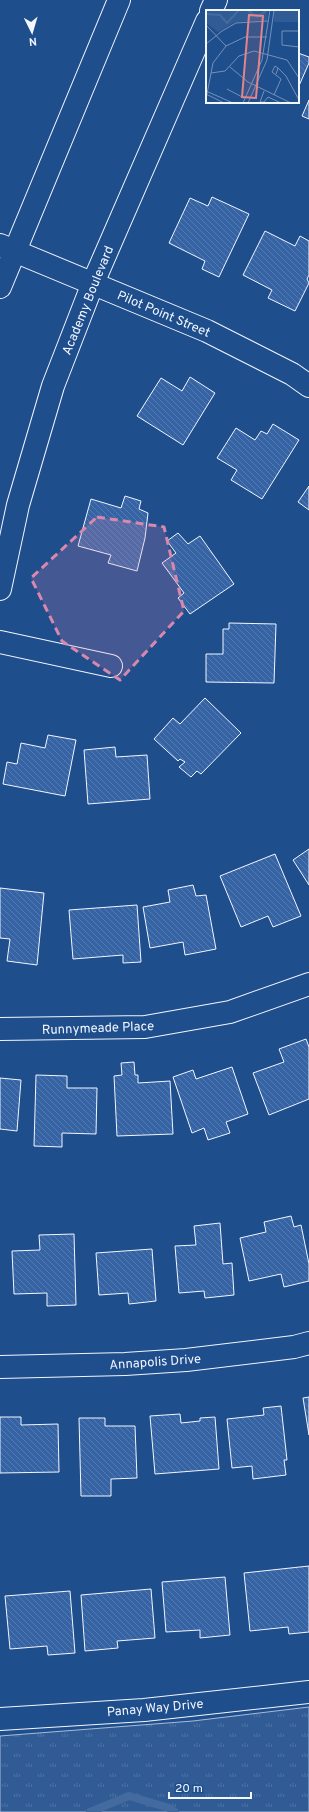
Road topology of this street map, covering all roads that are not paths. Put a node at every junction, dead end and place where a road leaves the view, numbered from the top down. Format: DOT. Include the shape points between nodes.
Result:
graph roads {
  1 [pos="119,0"];
  2 [pos="216,0"];
  3 [pos="211,10"];
  4 [pos="206,23"];
  5 [pos="7,248"];
  6 [pos="93,283"];
  7 [pos="0,287"];
  8 [pos="309,386"];
  9 [pos="0,589"];
  10 [pos="0,642"];
  11 [pos="111,666"];
  12 [pos="309,984"];
  13 [pos="0,1029"];
  14 [pos="309,1343"];
  15 [pos="0,1367"];
  16 [pos="309,1692"];
  17 [pos="0,1719"];
  1 -- 5 [label="street"];
  2 -- 3 [label="street"];
  4 -- 6 [label="street, Academy Boulevard"];
  5 -- 6 [label="street, Pilot Point Street"];
  5 -- 7 [label="street"];
  6 -- 8 [label="street, Pilot Point Street" via="207,331 292,374"];
  6 -- 9 [label="street, Academy Boulevard" via="53,386 18,505"];
  10 -- 11 [label="street"];
  12 -- 13 [label="street, Runnymeade Place" via="230,1012 145,1027"];
  14 -- 15 [label="street, Annapolis Drive" via="186,1360"];
  16 -- 17 [label="street, Panay Way Drive" via="144,1710"];
}
